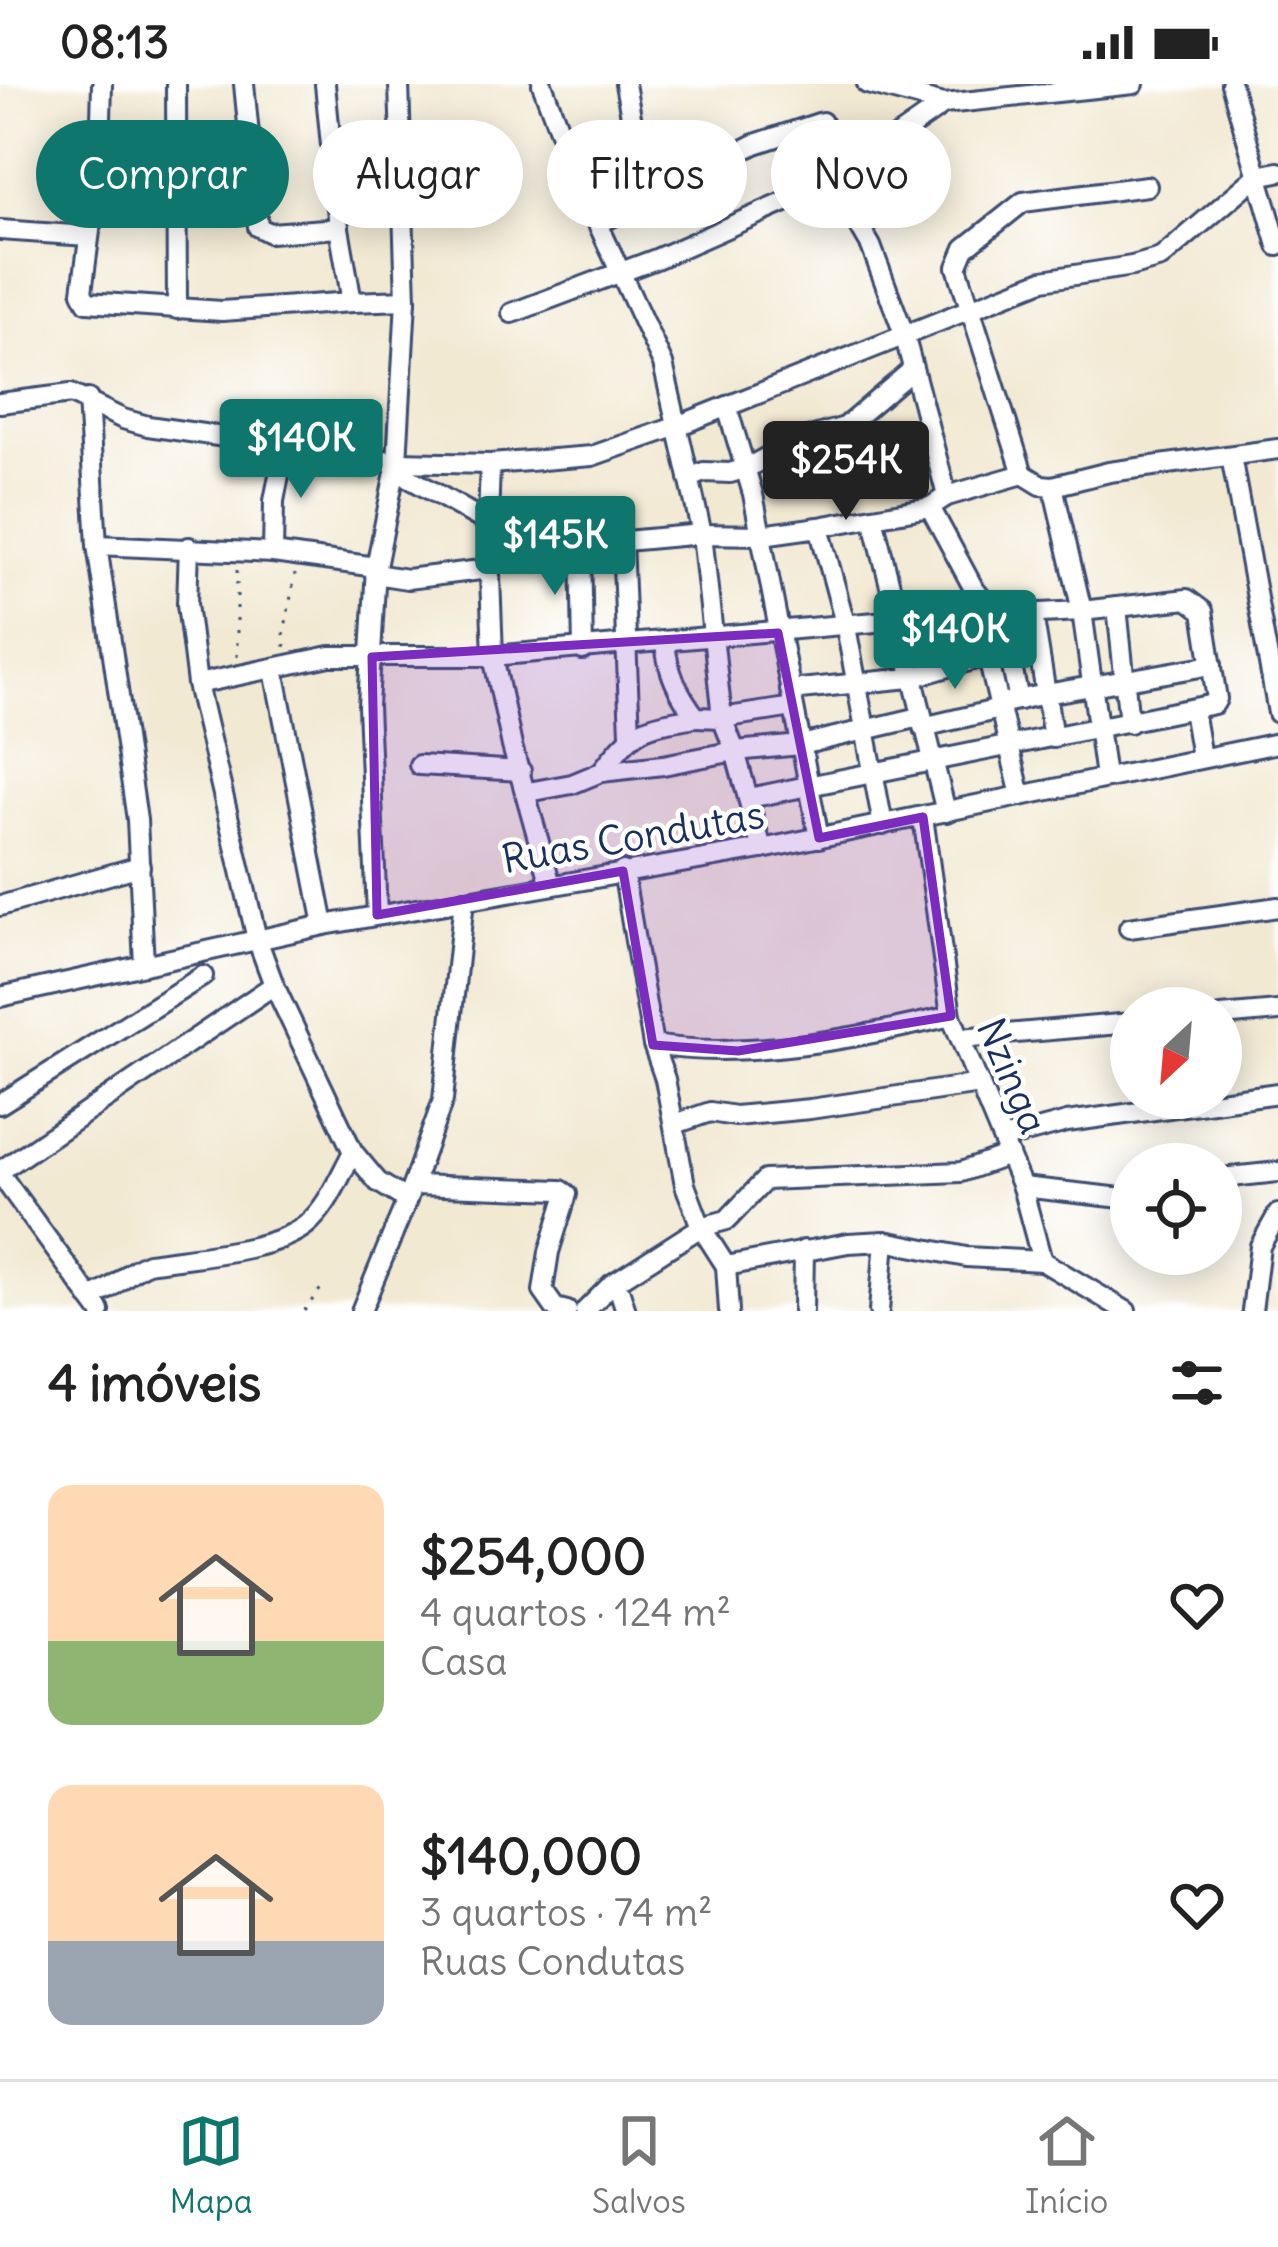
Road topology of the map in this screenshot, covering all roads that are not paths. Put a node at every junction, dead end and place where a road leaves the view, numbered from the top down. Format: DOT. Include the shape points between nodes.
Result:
graph roads {
  1 [pos="102,84"];
  2 [pos="176,84"];
  3 [pos="244,84"];
  4 [pos="325,84"];
  5 [pos="399,84"];
  6 [pos="542,84"];
  7 [pos="626,84"];
  8 [pos="866,84"];
  9 [pos="1134,84"];
  10 [pos="1231,84"];
  11 [pos="944,104"];
  12 [pos="328,120"];
  13 [pos="556,120"];
  14 [pos="632,120"];
  15 [pos="921,120"];
  16 [pos="1278,172"];
  17 [pos="1257,176"];
  18 [pos="1147,186"];
  19 [pos="771,208"];
  20 [pos="339,228"];
  21 [pos="600,228"];
  22 [pos="861,228"];
  23 [pos="0,230"];
  24 [pos="88,236"];
  25 [pos="1278,246"];
  26 [pos="623,272"];
  27 [pos="406,300"];
  28 [pos="352,302"];
  29 [pos="177,309"];
  30 [pos="971,310"];
  31 [pos="512,313"];
  32 [pos="904,334"];
  33 [pos="912,370"];
  34 [pos="88,399"];
  35 [pos="0,403"];
  36 [pos="727,407"];
  37 [pos="676,427"];
  38 [pos="285,444"];
  39 [pos="1278,449"];
  40 [pos="1231,456"];
  41 [pos="490,464"];
  42 [pos="396,466"];
  43 [pos="747,468"];
  44 [pos="1023,474"];
  45 [pos="689,478"];
  46 [pos="1053,486"];
  47 [pos="938,501"];
  48 [pos="872,517"];
  49 [pos="488,523"];
  50 [pos="819,526"];
  51 [pos="702,535"];
  52 [pos="762,535"];
  53 [pos="622,541"];
  54 [pos="97,544"];
  55 [pos="581,545"];
  56 [pos="189,547"];
  57 [pos="273,553"];
  58 [pos="489,569"];
  59 [pos="376,571"];
  60 [pos="1117,607"];
  61 [pos="1082,611"];
  62 [pos="1033,614"];
  63 [pos="992,616"];
  64 [pos="898,620"];
  65 [pos="846,627"];
  66 [pos="778,633"];
  67 [pos="711,639"];
  68 [pos="664,643"];
  69 [pos="626,647"];
  70 [pos="584,650"];
  71 [pos="493,656"];
  72 [pos="987,656"];
  73 [pos="372,657"];
  74 [pos="1212,665"];
  75 [pos="281,669"];
  76 [pos="910,678"];
  77 [pos="1122,683"];
  78 [pos="197,684"];
  79 [pos="858,684"];
  80 [pos="1091,686"];
  81 [pos="1046,694"];
  82 [pos="791,699"];
  83 [pos="1006,704"];
  84 [pos="1193,710"];
  85 [pos="1278,713"];
  86 [pos="696,717"];
  87 [pos="722,718"];
  88 [pos="922,722"];
  89 [pos="1129,724"];
  90 [pos="1098,730"];
  91 [pos="865,732"];
  92 [pos="630,734"];
  93 [pos="1053,738"];
  94 [pos="1278,743"];
  95 [pos="801,745"];
  96 [pos="1009,746"];
  97 [pos="734,751"];
  98 [pos="1201,757"];
  99 [pos="932,760"];
  100 [pos="419,766"];
  101 [pos="520,772"];
  102 [pos="601,772"];
  103 [pos="871,772"];
  104 [pos="1105,777"];
  105 [pos="808,784"];
  106 [pos="528,792"];
  107 [pos="1021,796"];
  108 [pos="749,798"];
  109 [pos="946,812"];
  110 [pos="923,817"];
  111 [pos="883,825"];
  112 [pos="819,838"];
  113 [pos="761,849"];
  114 [pos="140,866"];
  115 [pos="623,871"];
  116 [pos="551,885"];
  117 [pos="464,900"];
  118 [pos="0,906"];
  119 [pos="1278,907"];
  120 [pos="377,915"];
  121 [pos="324,925"];
  122 [pos="1129,928"];
  123 [pos="256,939"];
  124 [pos="145,964"];
  125 [pos="203,976"];
  126 [pos="274,985"];
  127 [pos="0,997"];
  128 [pos="1278,1011"];
  129 [pos="1242,1014"];
  130 [pos="951,1016"];
  131 [pos="1110,1025"];
  132 [pos="961,1038"];
  133 [pos="653,1045"];
  134 [pos="980,1084"];
  135 [pos="1278,1093"];
  136 [pos="0,1104"];
  137 [pos="675,1124"];
  138 [pos="1006,1147"];
  139 [pos="353,1152"];
  140 [pos="0,1172"];
  141 [pos="1278,1172"];
  142 [pos="1242,1176"];
  143 [pos="1022,1187"];
  144 [pos="410,1192"];
  145 [pos="1110,1196"];
  146 [pos="1278,1214"];
  147 [pos="701,1227"];
  148 [pos="885,1241"];
  149 [pos="804,1250"];
  150 [pos="1042,1261"];
  151 [pos="726,1266"];
  152 [pos="612,1284"];
  153 [pos="1083,1286"];
  154 [pos="94,1304"];
  155 [pos="361,1311"];
  156 [pos="567,1311"];
  157 [pos="585,1311"];
  158 [pos="626,1311"];
  159 [pos="729,1311"];
  160 [pos="802,1311"];
  161 [pos="879,1311"];
  162 [pos="1084,1311"];
  163 [pos="1126,1311"];
  164 [pos="1252,1311"];
  1 -- 24 [label="street"];
  2 -- 29 [label="street"];
  3 -- 20 [label="street" via="258,227"];
  4 -- 12 [label="street"];
  5 -- 27 [label="street"];
  6 -- 13 [label="street"];
  7 -- 14 [label="street"];
  8 -- 11 [label="street"];
  9 -- 11 [label="street"];
  10 -- 17 [label="street"];
  11 -- 15 [label="street"];
  16 -- 17 [label="street"];
  17 -- 25 [label="street"];
  17 -- 30 [label="street" via="1161,258 1043,280"];
  18 -- 30 [label="street" via="1013,208 960,254"];
  19 -- 26 [label="street"];
  20 -- 28 [label="street"];
  21 -- 26 [label="street"];
  22 -- 32 [label="street"];
  23 -- 24 [label="street"];
  24 -- 29 [label="street" via="87,302"];
  26 -- 31 [label="street"];
  26 -- 37 [label="street" via="663,364"];
  27 -- 28 [label="street"];
  27 -- 42 [label="street"];
  28 -- 29 [label="street"];
  30 -- 32 [label="street"];
  30 -- 44 [label="street"];
  32 -- 33 [label="street"];
  32 -- 36 [label="street"];
  33 -- 43 [label="street" via="851,423"];
  33 -- 47 [label="street"];
  34 -- 35 [label="street" via="54,393"];
  34 -- 38 [label="street" via="148,426"];
  34 -- 54 [label="street"];
  36 -- 37 [label="street"];
  36 -- 43 [label="street"];
  37 -- 41 [label="street" via="592,455"];
  37 -- 45 [label="street"];
  38 -- 42 [label="street"];
  38 -- 57 [label="street"];
  39 -- 40 [label="street"];
  40 -- 46 [label="street"];
  40 -- 85 [label="street"];
  41 -- 42 [label="street"];
  41 -- 49 [label="street"];
  42 -- 49 [label="street"];
  42 -- 59 [label="street"];
  43 -- 45 [label="street"];
  43 -- 52 [label="street"];
  44 -- 46 [label="street"];
  44 -- 47 [label="street"];
  45 -- 51 [label="street"];
  46 -- 61 [label="street"];
  47 -- 48 [label="street"];
  47 -- 63 [label="street"];
  48 -- 50 [label="street"];
  48 -- 64 [label="street"];
  49 -- 55 [label="street"];
  49 -- 58 [label="street"];
  50 -- 52 [label="street"];
  50 -- 65 [label="street"];
  51 -- 52 [label="street"];
  51 -- 53 [label="street"];
  51 -- 67 [label="street"];
  52 -- 66 [label="street"];
  53 -- 55 [label="street"];
  53 -- 69 [label="street"];
  54 -- 56 [label="street"];
  54 -- 114 [label="street"];
  55 -- 70 [label="street"];
  56 -- 57 [label="street"];
  56 -- 78 [label="street"];
  57 -- 59 [label="street"];
  58 -- 59 [label="street" via="407,579"];
  58 -- 71 [label="street"];
  59 -- 73 [label="street"];
  60 -- 61 [label="street"];
  60 -- 74 [label="street" via="1195,602"];
  60 -- 77 [label="street"];
  61 -- 62 [label="street"];
  61 -- 80 [label="street"];
  62 -- 63 [label="street"];
  62 -- 81 [label="street"];
  63 -- 64 [label="street"];
  63 -- 72 [label="street"];
  63 -- 83 [label="street"];
  64 -- 65 [label="street"];
  64 -- 76 [label="street"];
  65 -- 66 [label="street"];
  65 -- 79 [label="street"];
  66 -- 67 [label="street"];
  66 -- 82 [label="street"];
  67 -- 68 [label="street"];
  67 -- 87 [label="street"];
  68 -- 69 [label="street"];
  68 -- 86 [label="street" via="668,671"];
  69 -- 70 [label="street"];
  69 -- 92 [label="street"];
  70 -- 71 [label="street"];
  71 -- 73 [label="street"];
  71 -- 101 [label="street"];
  72 -- 76 [label="street"];
  72 -- 83 [label="street"];
  73 -- 75 [label="street" via="330,656"];
  73 -- 120 [label="street"];
  74 -- 77 [label="street"];
  74 -- 84 [label="street" via="1217,701"];
  75 -- 78 [label="street"];
  75 -- 121 [label="street"];
  76 -- 79 [label="street"];
  76 -- 88 [label="street"];
  77 -- 80 [label="street"];
  77 -- 89 [label="street"];
  78 -- 123 [label="street"];
  79 -- 82 [label="street"];
  79 -- 91 [label="street"];
  80 -- 81 [label="street"];
  80 -- 90 [label="street"];
  81 -- 83 [label="street"];
  81 -- 93 [label="street"];
  82 -- 87 [label="street"];
  82 -- 95 [label="street"];
  83 -- 88 [label="street"];
  83 -- 96 [label="street"];
  84 -- 89 [label="street"];
  84 -- 98 [label="street"];
  86 -- 87 [label="street"];
  86 -- 92 [label="street"];
  87 -- 97 [label="street"];
  88 -- 91 [label="street"];
  88 -- 99 [label="street"];
  89 -- 90 [label="street"];
  90 -- 93 [label="street"];
  90 -- 104 [label="street"];
  91 -- 95 [label="street"];
  91 -- 103 [label="street"];
  92 -- 102 [label="street"];
  93 -- 96 [label="street"];
  94 -- 98 [label="street, Ruas Condutas"];
  95 -- 97 [label="street"];
  95 -- 105 [label="street"];
  96 -- 99 [label="street"];
  96 -- 107 [label="street"];
  97 -- 102 [label="street"];
  97 -- 108 [label="street"];
  98 -- 104 [label="street, Ruas Condutas"];
  99 -- 103 [label="street"];
  99 -- 109 [label="street"];
  100 -- 101 [label="street"];
  101 -- 106 [label="street"];
  102 -- 106 [label="street"];
  103 -- 105 [label="street"];
  103 -- 111 [label="street"];
  104 -- 107 [label="street, Ruas Condutas"];
  105 -- 108 [label="street"];
  105 -- 112 [label="street"];
  106 -- 116 [label="street"];
  107 -- 109 [label="street, Ruas Condutas"];
  108 -- 113 [label="street"];
  109 -- 110 [label="street, Ruas Condutas"];
  110 -- 111 [label="street, Ruas Condutas"];
  110 -- 130 [label="street, Nzinga"];
  111 -- 112 [label="street, Ruas Condutas"];
  112 -- 113 [label="street, Ruas Condutas"];
  113 -- 115 [label="street, Ruas Condutas"];
  114 -- 118 [label="street"];
  114 -- 124 [label="street"];
  115 -- 116 [label="street, Ruas Condutas"];
  115 -- 133 [label="street"];
  116 -- 117 [label="street, Ruas Condutas"];
  117 -- 120 [label="street, Ruas Condutas"];
  117 -- 144 [label="street" via="446,1080"];
  119 -- 122 [label="street"];
  120 -- 121 [label="street, Ruas Condutas"];
  121 -- 123 [label="street, Ruas Condutas"];
  123 -- 124 [label="street, Ruas Condutas"];
  123 -- 126 [label="street"];
  124 -- 127 [label="street, Ruas Condutas"];
  125 -- 136 [label="street"];
  126 -- 139 [label="street"];
  126 -- 140 [label="street"];
  128 -- 129 [label="street"];
  130 -- 132 [label="street, Nzinga"];
  130 -- 133 [label="street" via="738,1052"];
  131 -- 132 [label="street"];
  132 -- 134 [label="street, Nzinga"];
  133 -- 137 [label="street"];
  134 -- 137 [label="street" via="831,1107 710,1112"];
  134 -- 138 [label="street, Nzinga"];
  135 -- 138 [label="street" via="1067,1122"];
  137 -- 147 [label="street"];
  138 -- 143 [label="street, Nzinga"];
  138 -- 147 [label="street" via="961,1172 765,1180 727,1220"];
  139 -- 144 [label="street" via="377,1182"];
  139 -- 154 [label="street" via="303,1228 266,1243 134,1268"];
  140 -- 154 [label="street"];
  141 -- 142 [label="street"];
  143 -- 145 [label="street"];
  143 -- 150 [label="street, Nzinga"];
  144 -- 155 [label="street"];
  144 -- 156 [label="street" via="567,1194 543,1292"];
  146 -- 164 [label="street" via="1260,1246"];
  147 -- 151 [label="street"];
  147 -- 152 [label="street"];
  148 -- 149 [label="street"];
  148 -- 150 [label="street"];
  148 -- 161 [label="street"];
  149 -- 151 [label="street"];
  149 -- 160 [label="street"];
  150 -- 153 [label="street"];
  151 -- 159 [label="street"];
  152 -- 157 [label="street"];
  152 -- 158 [label="street"];
  153 -- 162 [label="street"];
  153 -- 163 [label="street"];
}
